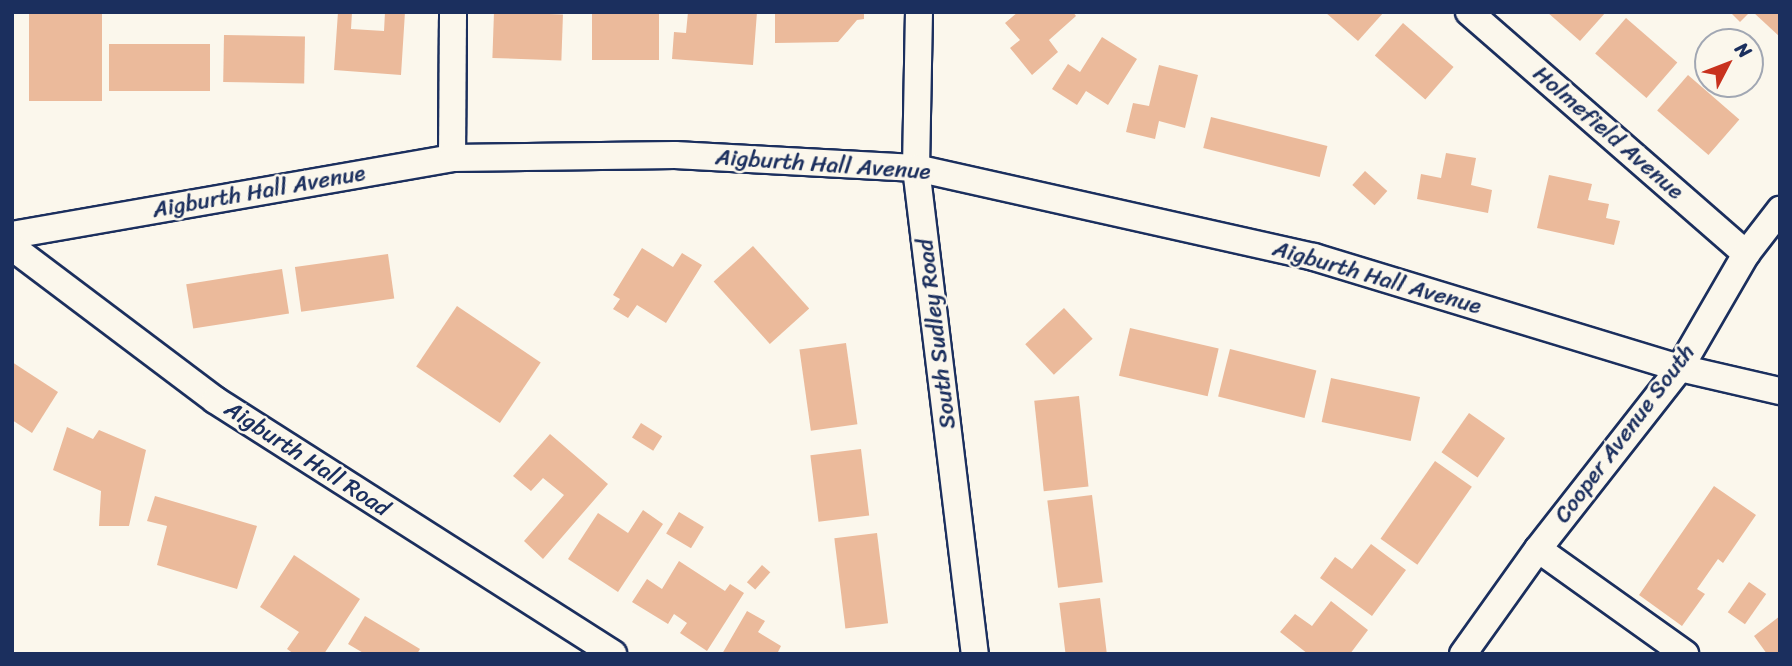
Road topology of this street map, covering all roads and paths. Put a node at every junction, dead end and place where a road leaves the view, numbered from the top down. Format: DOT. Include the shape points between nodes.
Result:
graph roads {
  1 [pos="453,12"];
  2 [pos="919,12"];
  3 [pos="1469,12"];
  4 [pos="452,158"];
  5 [pos="916,167"];
  6 [pos="1780,210"];
  7 [pos="12,235"];
  8 [pos="12,247"];
  9 [pos="1746,254"];
  10 [pos="1681,368"];
  11 [pos="1780,391"];
  12 [pos="1538,549"];
  13 [pos="613,654"];
  14 [pos="975,654"];
  15 [pos="1463,654"];
  16 [pos="1685,654"];
  1 -- 4 [label="street"];
  2 -- 5 [label="street, South Sudley Road"];
  3 -- 9 [label="street, Holmefield Avenue"];
  4 -- 5 [label="street, Aigburth Hall Avenue" via="675,155"];
  4 -- 7 [label="street, Aigburth Hall Avenue"];
  5 -- 10 [label="street, Aigburth Hall Avenue" via="1314,257"];
  5 -- 14 [label="street, South Sudley Road"];
  6 -- 9 [label="street, Cooper Avenue South"];
  8 -- 13 [label="street, Aigburth Hall Road" via="215,400"];
  9 -- 10 [label="street, Cooper Avenue South"];
  10 -- 11 [label="street, Aigburth Hall Avenue"];
  10 -- 12 [label="street, Cooper Avenue South"];
  12 -- 15 [label="street, Cooper Avenue South"];
  12 -- 16 [label="street"];
}
